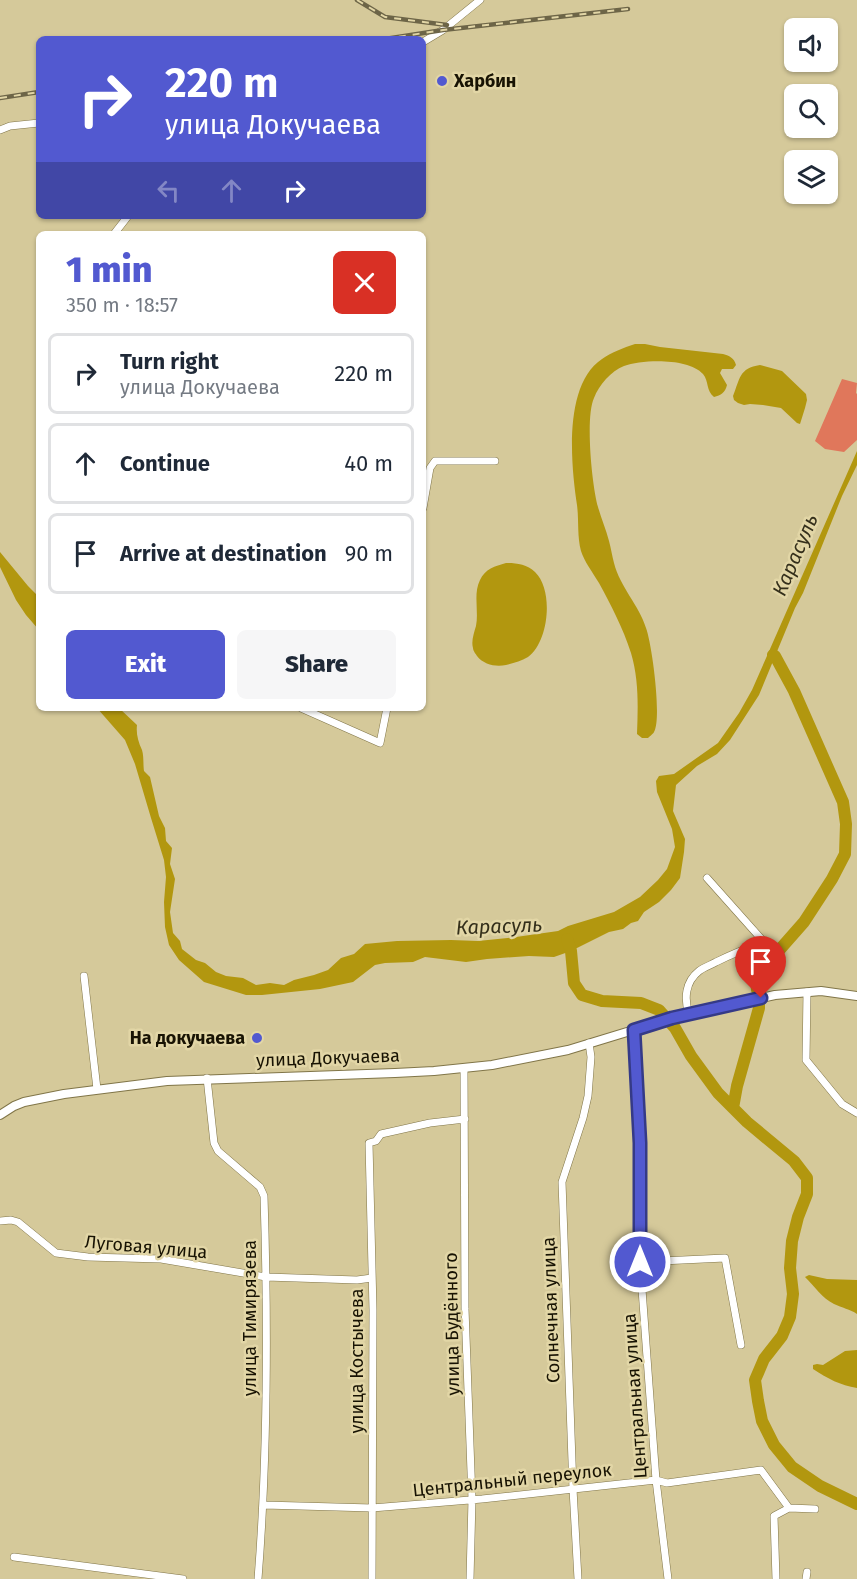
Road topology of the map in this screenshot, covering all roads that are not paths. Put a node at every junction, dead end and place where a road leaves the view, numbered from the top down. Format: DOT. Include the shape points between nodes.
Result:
graph roads {
  1 [pos="480,0"];
  2 [pos="426,40"];
  3 [pos="36,123"];
  4 [pos="0,130"];
  5 [pos="126,219"];
  6 [pos="116,231"];
  7 [pos="495,461"];
  8 [pos="426,491"];
  9 [pos="308,711"];
  10 [pos="386,711"];
  11 [pos="707,878"];
  12 [pos="84,976"];
  13 [pos="807,992"];
  14 [pos="857,996"];
  15 [pos="689,1014"];
  16 [pos="634,1030"];
  17 [pos="589,1043"];
  18 [pos="464,1068"];
  19 [pos="207,1078"];
  20 [pos="97,1089"];
  21 [pos="857,1113"];
  22 [pos="0,1115"];
  23 [pos="465,1119"];
  24 [pos="0,1221"];
  25 [pos="640,1262"];
  26 [pos="266,1276"];
  27 [pos="372,1278"];
  28 [pos="741,1345"];
  29 [pos="656,1480"];
  30 [pos="573,1489"];
  31 [pos="472,1499"];
  32 [pos="264,1505"];
  33 [pos="372,1508"];
  34 [pos="789,1508"];
  35 [pos="816,1509"];
  36 [pos="14,1557"];
  37 [pos="162,1578"];
  38 [pos="183,1579"];
  39 [pos="258,1579"];
  40 [pos="372,1579"];
  41 [pos="470,1579"];
  42 [pos="578,1579"];
  43 [pos="668,1579"];
  44 [pos="776,1579"];
  1 -- 2 [label="street"];
  3 -- 4 [label="street"];
  5 -- 6 [label="street"];
  7 -- 8 [label="street" via="435,461"];
  9 -- 10 [label="street" via="380,744"];
  11 -- 15 [label="street" via="764,942 698,971 685,992"];
  12 -- 20 [label="street"];
  13 -- 14 [label="main road, улица Докучаева"];
  13 -- 15 [label="main road, улица Докучаева"];
  13 -- 21 [label="street" via="806,1060 842,1104"];
  15 -- 16 [label="main road, улица Докучаева"];
  16 -- 17 [label="main road, улица Докучаева"];
  16 -- 25 [label="street, Центральная улица" via="640,1143"];
  17 -- 18 [label="main road, улица Докучаева"];
  17 -- 30 [label="street, Солнечная улица" via="588,1096 562,1182"];
  18 -- 19 [label="main road, улица Докучаева"];
  18 -- 23 [label="street, улица Будённого"];
  19 -- 20 [label="main road, улица Докучаева"];
  19 -- 26 [label="street, улица Тимирязева" via="214,1143 218,1151 260,1187 264,1196"];
  20 -- 22 [label="main road, улица Докучаева" via="24,1102"];
  23 -- 27 [label="street, улица Костычева" via="381,1134 369,1143"];
  23 -- 31 [label="street, улица Будённого" via="465,1309"];
  24 -- 26 [label="street, Луговая улица" via="18,1222 56,1253 161,1259"];
  25 -- 28 [label="street" via="724,1258"];
  25 -- 29 [label="street, Центральная улица"];
  26 -- 27 [label="street, Луговая улица"];
  26 -- 32 [label="street, улица Тимирязева"];
  27 -- 33 [label="street, улица Костычева"];
  29 -- 30 [label="street, Центральный переулок"];
  29 -- 34 [label="street, Центральный переулок" via="667,1483 761,1470"];
  29 -- 43 [label="street, Центральная улица"];
  30 -- 31 [label="street, Центральный переулок"];
  30 -- 42 [label="street, Солнечная улица"];
  31 -- 33 [label="street, Центральный переулок"];
  31 -- 41 [label="street, улица Будённого"];
  32 -- 33 [label="street, Центральный переулок"];
  32 -- 39 [label="street, улица Тимирязева"];
  33 -- 40 [label="street, улица Костычева"];
  34 -- 35 [label="street"];
  34 -- 44 [label="street" via="774,1516"];
  36 -- 37 [label="street"];
  37 -- 38 [label="street"];
}
